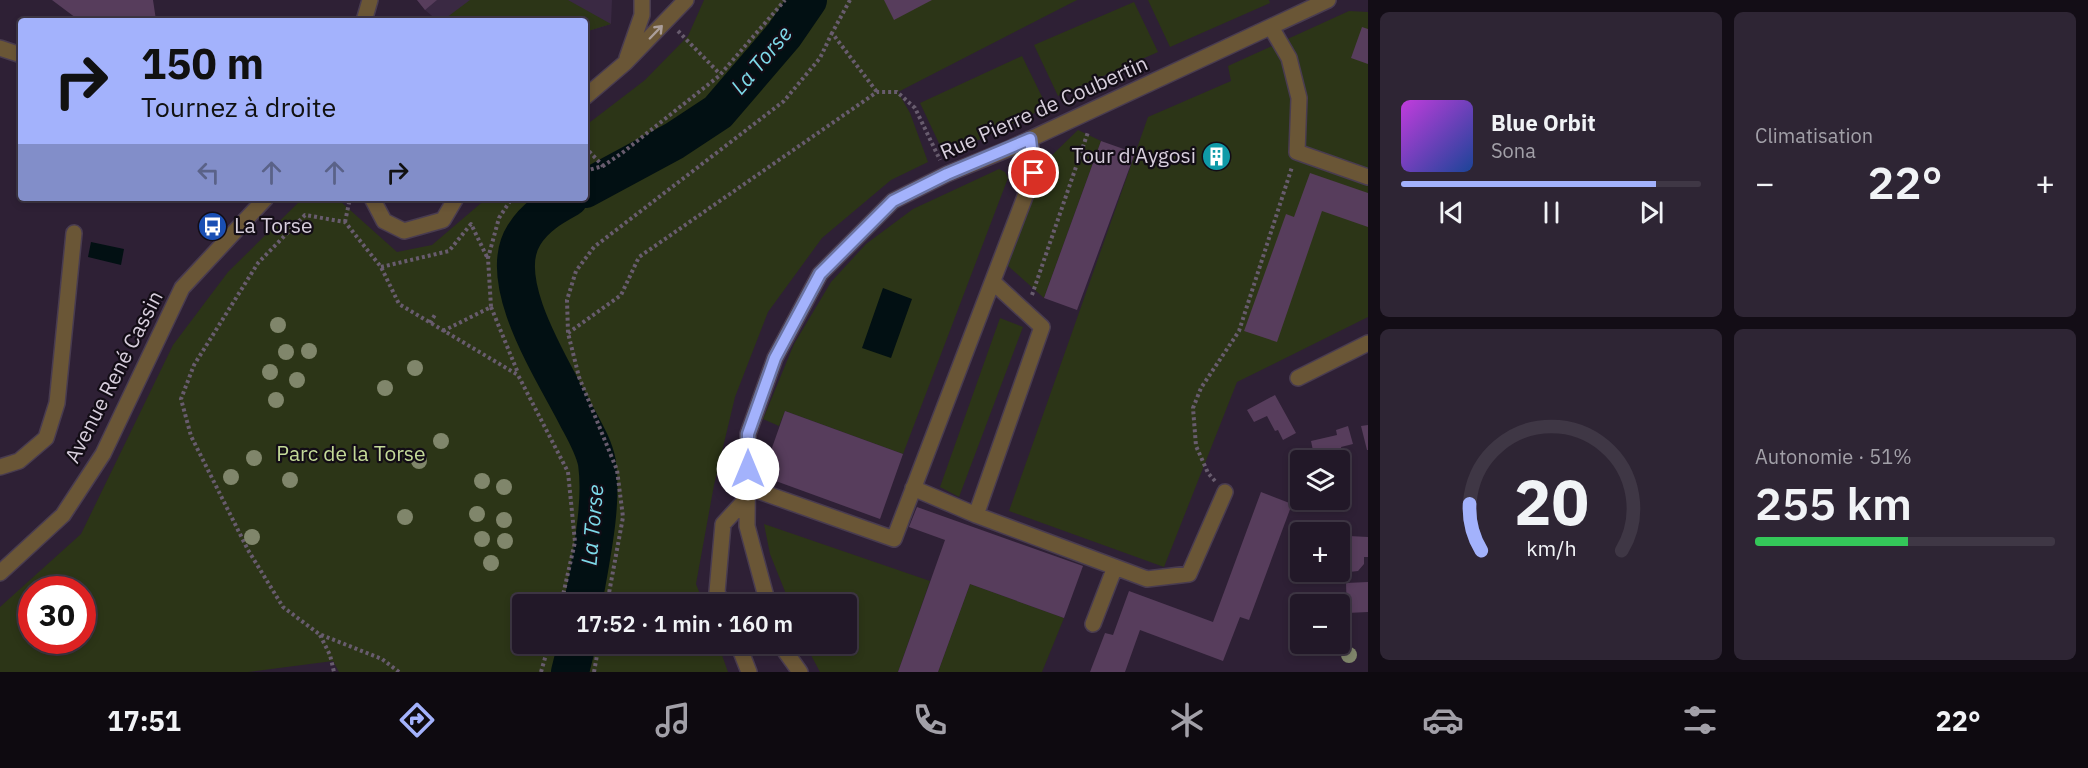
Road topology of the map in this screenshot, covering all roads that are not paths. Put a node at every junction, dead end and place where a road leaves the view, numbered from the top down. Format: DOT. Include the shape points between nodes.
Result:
graph roads {
  1 [pos="370,0"];
  2 [pos="642,0"];
  3 [pos="686,0"];
  4 [pos="1328,0"];
  5 [pos="365,18"];
  6 [pos="1271,27"];
  7 [pos="0,48"];
  8 [pos="18,54"];
  9 [pos="625,63"];
  10 [pos="588,94"];
  11 [pos="1030,139"];
  12 [pos="1368,177"];
  13 [pos="263,201"];
  14 [pos="374,201"];
  15 [pos="454,201"];
  16 [pos="74,233"];
  17 [pos="993,282"];
  18 [pos="1368,344"];
  19 [pos="1298,378"];
  20 [pos="0,467"];
  21 [pos="913,488"];
  22 [pos="747,492"];
  23 [pos="1225,492"];
  24 [pos="976,515"];
  25 [pos="1115,567"];
  26 [pos="0,573"];
  27 [pos="718,594"];
  28 [pos="765,594"];
  29 [pos="1093,624"];
  30 [pos="742,654"];
  31 [pos="787,654"];
  32 [pos="750,672"];
  33 [pos="800,672"];
  1 -- 5 [label="street"];
  2 -- 9 [label="street" via="642,15"];
  9 -- 3 [label="street, one-way"];
  4 -- 6 [label="street, Rue Pierre de Coubertin"];
  6 -- 11 [label="street, Rue Pierre de Coubertin"];
  6 -- 12 [label="street" via="1289,58 1299,98 1297,152"];
  7 -- 8 [label="street"];
  9 -- 10 [label="street"];
  11 -- 17 [label="street" via="1034,173"];
  11 -- 22 [label="street, Rue Pierre de Coubertin" via="893,201 820,274 775,358 748,434"];
  13 -- 26 [label="street, Avenue René Cassin" via="182,288 103,454 63,515"];
  14 -- 15 [label="street" via="384,221 404,231 443,220"];
  16 -- 20 [label="street" via="57,403 46,438 19,461"];
  17 -- 21 [label="street"];
  17 -- 24 [label="street" via="1042,327"];
  18 -- 19 [label="street"];
  21 -- 22 [label="street" via="894,539"];
  21 -- 24 [label="street"];
  22 -- 27 [label="street" via="723,524"];
  22 -- 28 [label="street, Rue Pierre de Coubertin" via="747,526"];
  23 -- 25 [label="street" via="1189,574 1147,579"];
  24 -- 25 [label="street"];
  25 -- 29 [label="street"];
  30 -- 32 [label="street"];
  31 -- 33 [label="street"];
}
